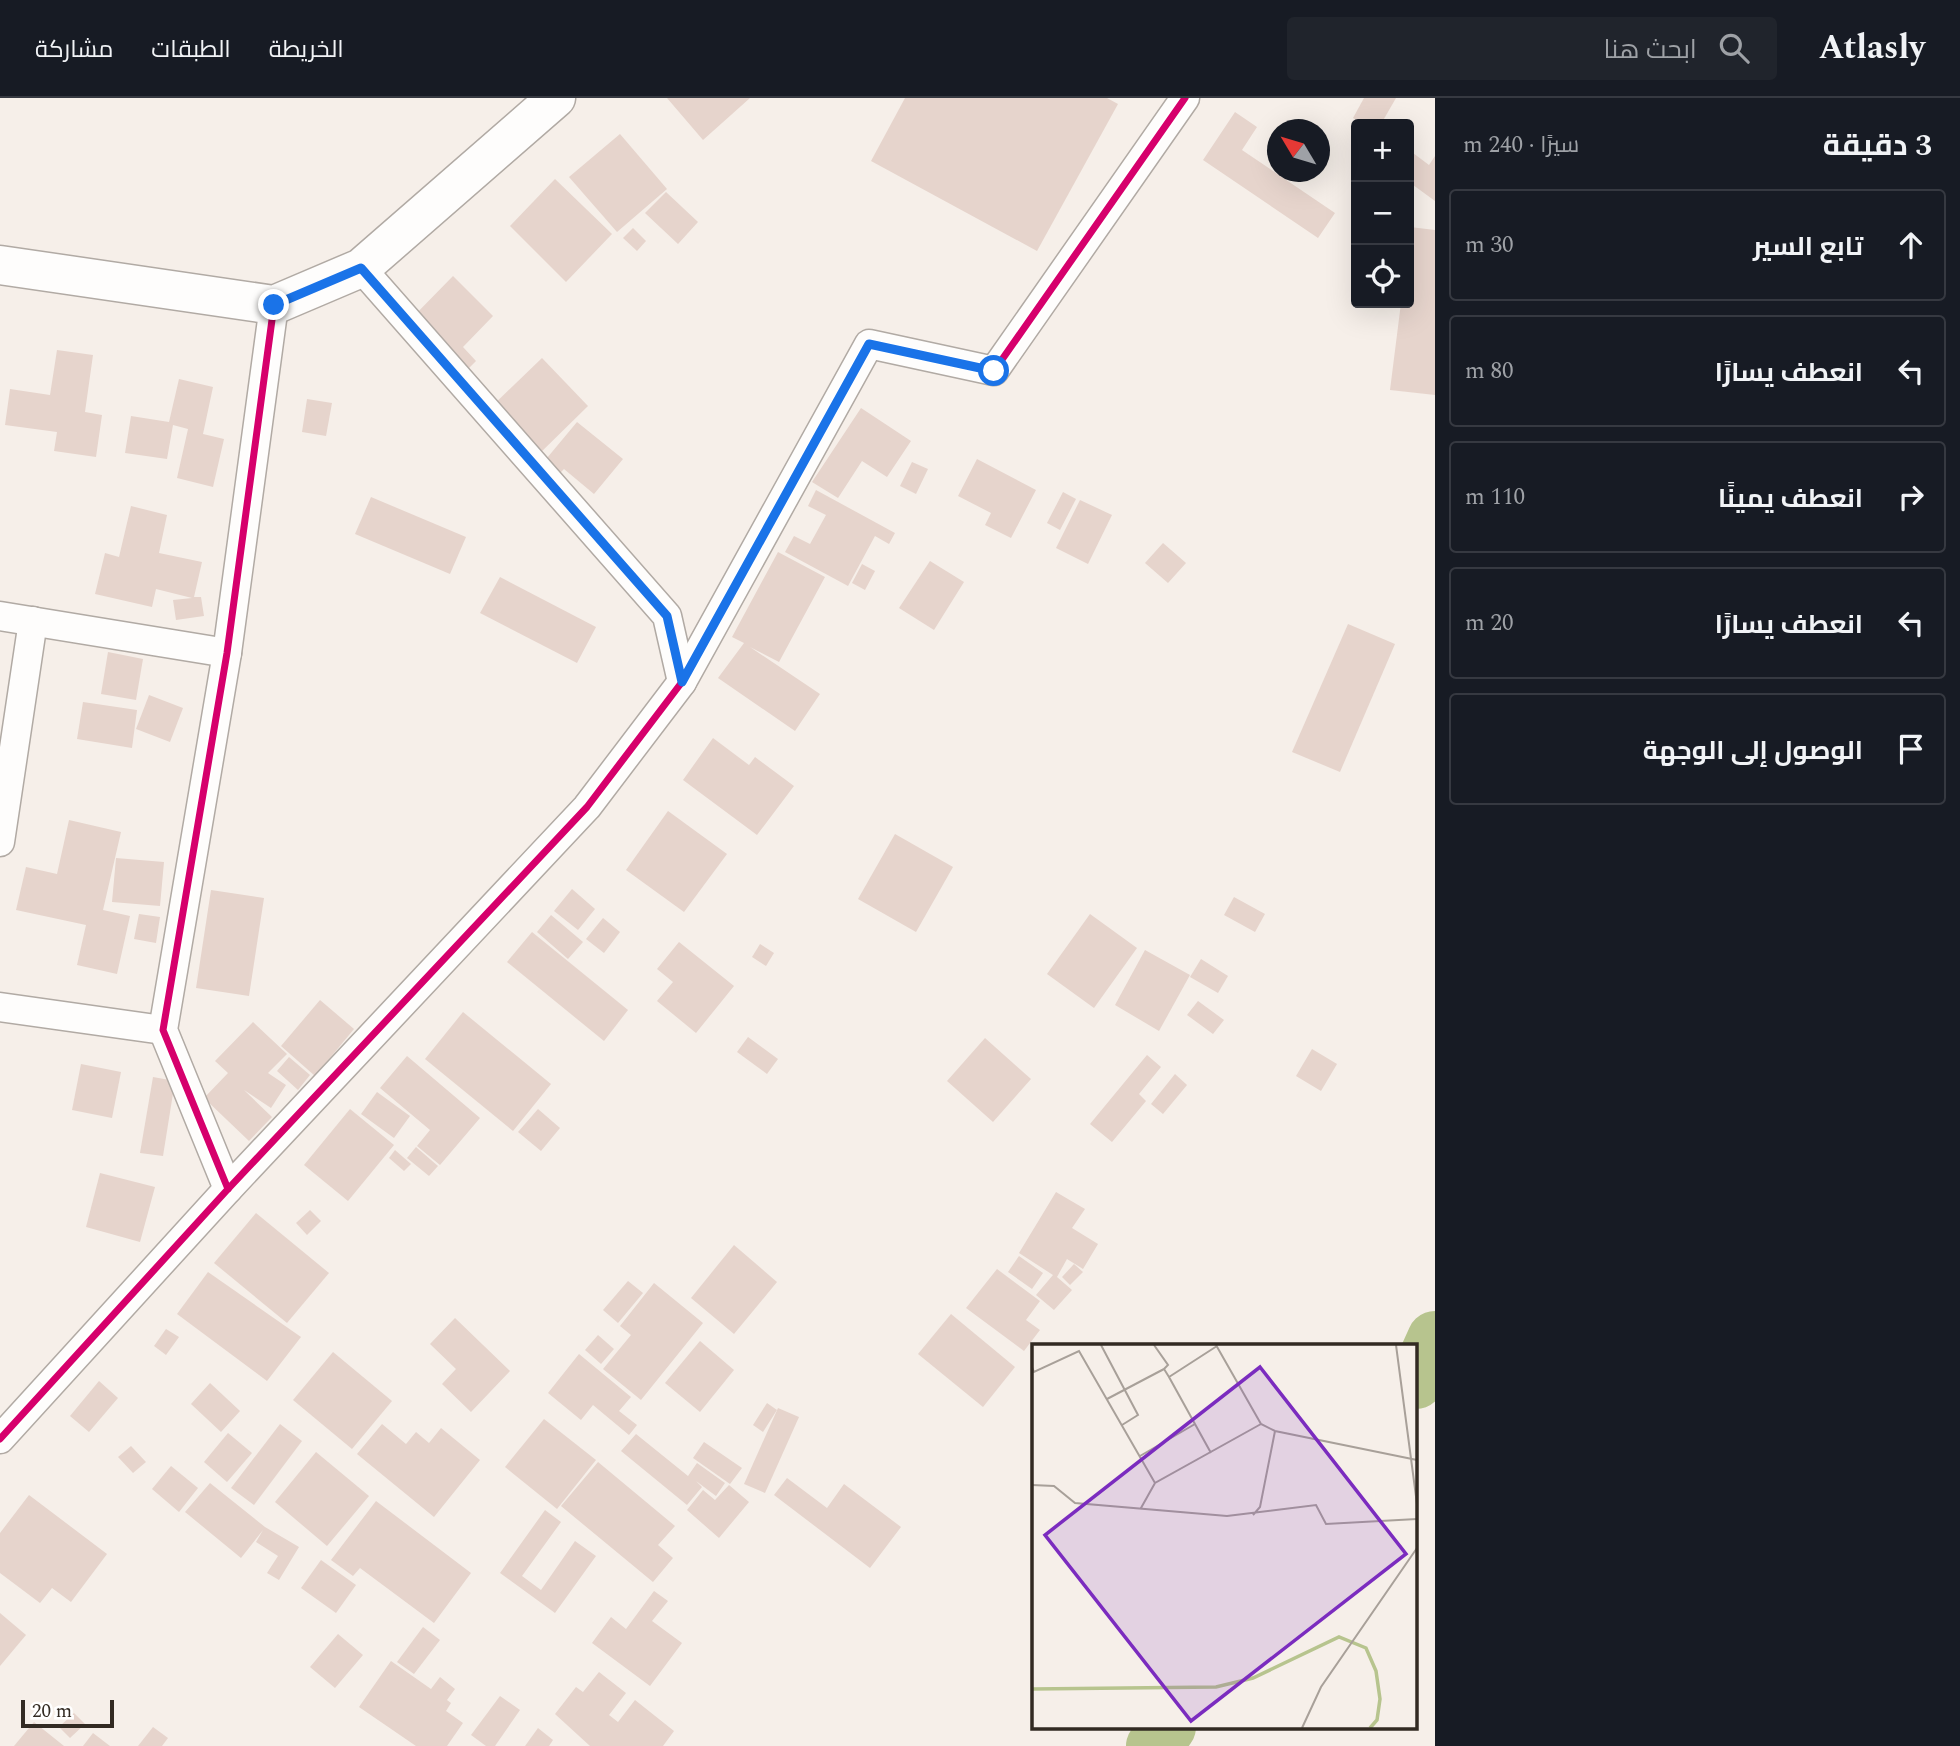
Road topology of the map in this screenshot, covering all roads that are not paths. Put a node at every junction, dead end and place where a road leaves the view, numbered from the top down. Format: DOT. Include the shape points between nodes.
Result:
graph roads {
  1 [pos="556,98"];
  2 [pos="1185,98"];
  3 [pos="0,265"];
  4 [pos="361,268"];
  5 [pos="274,305"];
  6 [pos="0,616"];
  7 [pos="33,621"];
  8 [pos="227,653"];
  9 [pos="682,682"];
  10 [pos="0,842"];
  11 [pos="0,1007"];
  12 [pos="163,1030"];
  13 [pos="228,1189"];
  14 [pos="0,1439"];
  1 -- 4 [label="main road"];
  2 -- 9 [label="street" via="994,371 869,344"];
  3 -- 5 [label="main road"];
  4 -- 5 [label="main road"];
  4 -- 9 [label="street" via="667,616"];
  5 -- 8 [label="street"];
  6 -- 7 [label="street"];
  7 -- 8 [label="street"];
  7 -- 10 [label="street"];
  8 -- 12 [label="street"];
  9 -- 13 [label="street" via="587,807"];
  11 -- 12 [label="street"];
  12 -- 13 [label="street"];
  13 -- 14 [label="street"];
}
